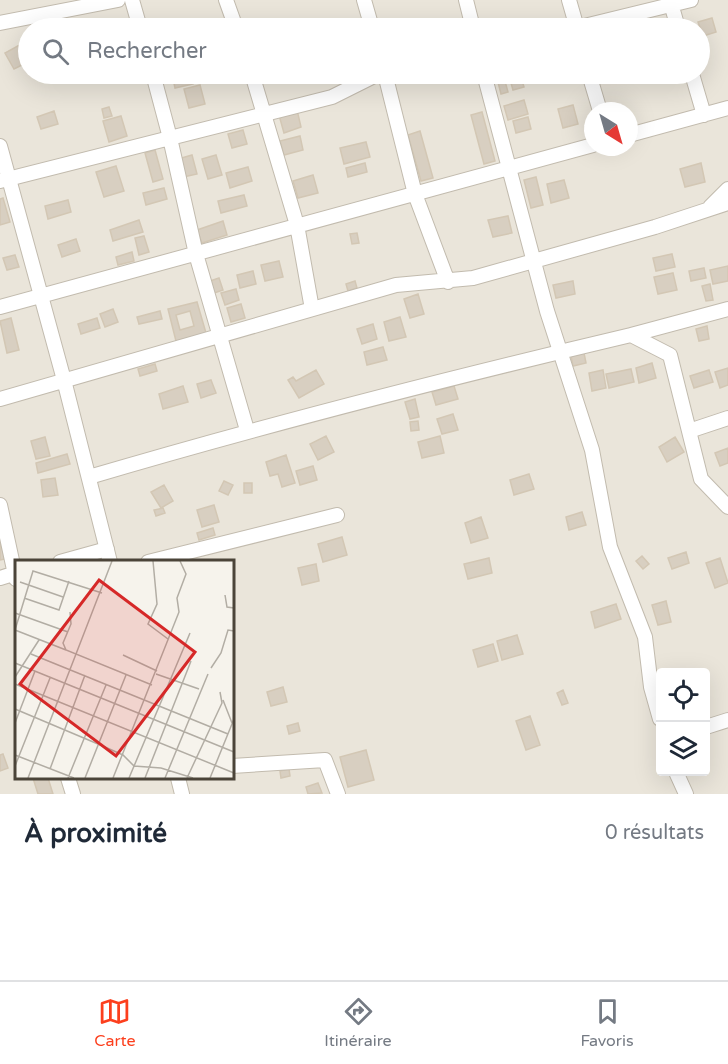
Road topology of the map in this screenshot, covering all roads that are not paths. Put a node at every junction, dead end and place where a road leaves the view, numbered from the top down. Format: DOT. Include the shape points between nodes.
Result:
graph roads {
  1 [pos="118,0"];
  2 [pos="132,0"];
  3 [pos="226,0"];
  4 [pos="363,0"];
  5 [pos="466,0"];
  6 [pos="569,0"];
  7 [pos="691,0"];
  8 [pos="671,3"];
  9 [pos="26,18"];
  10 [pos="137,18"];
  11 [pos="232,18"];
  12 [pos="369,18"];
  13 [pos="470,18"];
  14 [pos="574,18"];
  15 [pos="615,18"];
  16 [pos="675,18"];
  17 [pos="18,19"];
  18 [pos="0,23"];
  19 [pos="156,84"];
  20 [pos="256,84"];
  21 [pos="358,84"];
  22 [pos="388,84"];
  23 [pos="487,84"];
  24 [pos="593,84"];
  25 [pos="695,84"];
  26 [pos="598,102"];
  27 [pos="728,108"];
  28 [pos="266,114"];
  29 [pos="704,115"];
  30 [pos="638,133"];
  31 [pos="170,138"];
  32 [pos="0,146"];
  33 [pos="584,147"];
  34 [pos="509,168"];
  35 [pos="4,179"];
  36 [pos="728,189"];
  37 [pos="415,194"];
  38 [pos="728,203"];
  39 [pos="707,210"];
  40 [pos="297,225"];
  41 [pos="196,254"];
  42 [pos="535,260"];
  43 [pos="448,282"];
  44 [pos="41,296"];
  45 [pos="0,307"];
  46 [pos="312,309"];
  47 [pos="728,309"];
  48 [pos="219,335"];
  49 [pos="631,335"];
  50 [pos="560,351"];
  51 [pos="64,380"];
  52 [pos="0,399"];
  53 [pos="728,418"];
  54 [pos="247,430"];
  55 [pos="688,431"];
  56 [pos="89,477"];
  57 [pos="0,505"];
  58 [pos="728,507"];
  59 [pos="337,515"];
  60 [pos="109,555"];
  61 [pos="68,560"];
  62 [pos="152,560"];
  63 [pos="15,571"];
  64 [pos="15,575"];
  65 [pos="0,578"];
  66 [pos="656,705"];
  67 [pos="728,720"];
  68 [pos="710,725"];
  69 [pos="234,766"];
  70 [pos="678,776"];
  71 [pos="69,779"];
  72 [pos="178,779"];
  73 [pos="73,794"];
  74 [pos="182,794"];
  75 [pos="338,794"];
  76 [pos="686,794"];
  1 -- 9 [label="street"];
  2 -- 10 [label="street"];
  3 -- 11 [label="street"];
  4 -- 12 [label="street"];
  5 -- 13 [label="street"];
  6 -- 14 [label="street"];
  7 -- 8 [label="street"];
  8 -- 15 [label="street"];
  8 -- 16 [label="street"];
  17 -- 18 [label="street"];
  19 -- 31 [label="street"];
  20 -- 28 [label="street"];
  21 -- 28 [label="street" via="332,97"];
  22 -- 37 [label="street"];
  23 -- 34 [label="street"];
  24 -- 26 [label="street"];
  25 -- 29 [label="street"];
  27 -- 29 [label="street"];
  28 -- 31 [label="street"];
  28 -- 40 [label="street"];
  29 -- 30 [label="street"];
  31 -- 35 [label="street"];
  31 -- 41 [label="street"];
  32 -- 35 [label="street"];
  33 -- 34 [label="street"];
  34 -- 37 [label="street"];
  34 -- 42 [label="street"];
  35 -- 44 [label="street"];
  36 -- 39 [label="street"];
  37 -- 40 [label="street"];
  37 -- 43 [label="street"];
  38 -- 39 [label="street"];
  39 -- 42 [label="street"];
  40 -- 41 [label="street"];
  40 -- 46 [label="street"];
  41 -- 44 [label="street"];
  41 -- 48 [label="street"];
  42 -- 43 [label="street"];
  42 -- 50 [label="street"];
  43 -- 46 [label="street" via="396,285"];
  44 -- 45 [label="street"];
  44 -- 51 [label="street"];
  46 -- 48 [label="street"];
  47 -- 49 [label="street"];
  48 -- 51 [label="street"];
  48 -- 54 [label="street"];
  49 -- 50 [label="street"];
  49 -- 55 [label="street" via="670,355"];
  50 -- 54 [label="street"];
  50 -- 66 [label="street" via="592,450 610,548 645,637"];
  51 -- 52 [label="street"];
  51 -- 56 [label="street"];
  53 -- 55 [label="street"];
  54 -- 56 [label="street"];
  55 -- 58 [label="street" via="701,479"];
  56 -- 60 [label="street"];
  57 -- 63 [label="street"];
  59 -- 62 [label="street"];
  60 -- 61 [label="street"];
  64 -- 65 [label="street"];
  67 -- 68 [label="street"];
  69 -- 75 [label="street" via="324,760"];
  70 -- 76 [label="street"];
  71 -- 73 [label="street"];
  72 -- 74 [label="street"];
}
